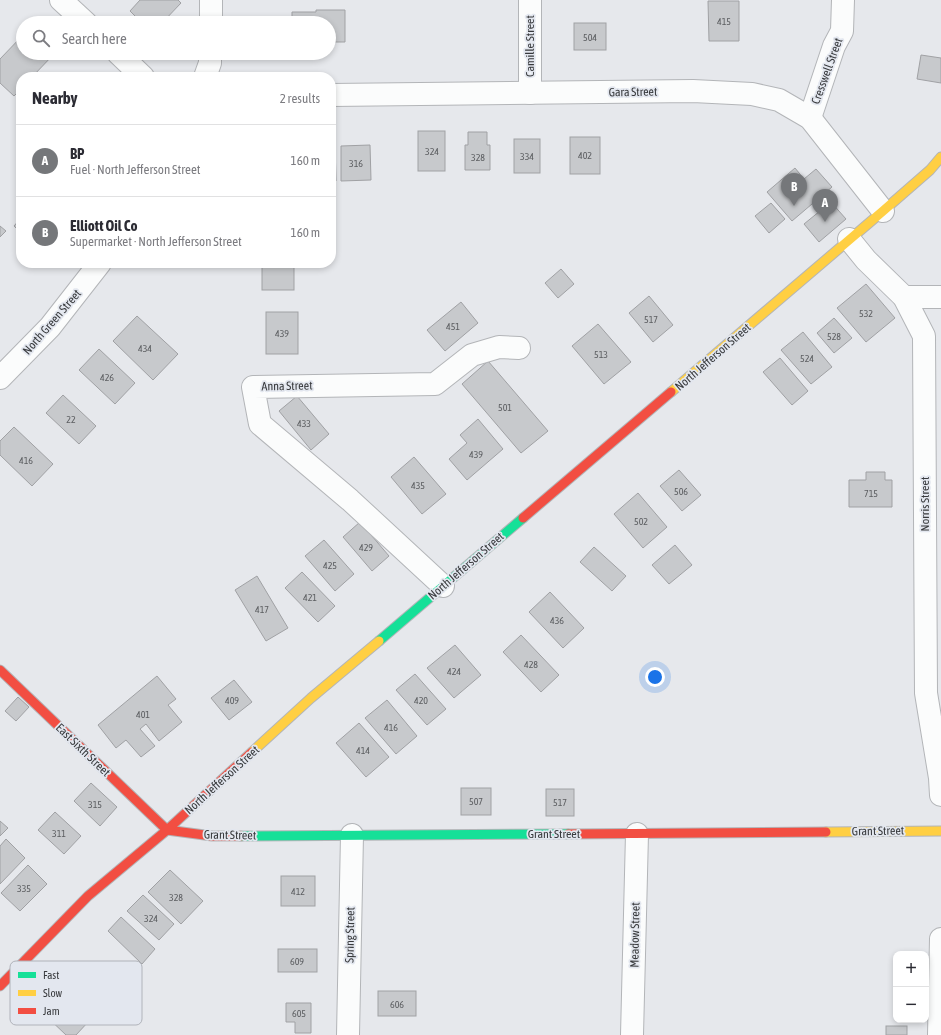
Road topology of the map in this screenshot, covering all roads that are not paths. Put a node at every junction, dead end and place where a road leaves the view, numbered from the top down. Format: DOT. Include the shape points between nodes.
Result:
graph roads {
  1 [pos="61,0"];
  2 [pos="211,0"];
  3 [pos="530,0"];
  4 [pos="843,0"];
  5 [pos="78,16"];
  6 [pos="211,16"];
  7 [pos="125,60"];
  8 [pos="210,60"];
  9 [pos="138,72"];
  10 [pos="207,72"];
  11 [pos="530,93"];
  12 [pos="336,95"];
  13 [pos="810,118"];
  14 [pos="941,157"];
  15 [pos="883,211"];
  16 [pos="849,239"];
  17 [pos="96,268"];
  18 [pos="904,297"];
  19 [pos="941,297"];
  20 [pos="519,348"];
  21 [pos="0,378"];
  22 [pos="443,586"];
  23 [pos="0,670"];
  24 [pos="941,796"];
  25 [pos="167,830"];
  26 [pos="941,831"];
  27 [pos="637,834"];
  28 [pos="352,835"];
  29 [pos="941,938"];
  30 [pos="21,961"];
  31 [pos="10,972"];
  32 [pos="2,980"];
  33 [pos="348,1035"];
  34 [pos="632,1035"];
  35 [pos="939,1035"];
  1 -- 5 [label="street"];
  2 -- 6 [label="street"];
  3 -- 11 [label="street, Camille Street"];
  4 -- 13 [label="street, Cresswell Street" via="842,31 834,46"];
  7 -- 9 [label="street"];
  8 -- 10 [label="street"];
  11 -- 12 [label="street, Gara Street"];
  11 -- 13 [label="street, Gara Street" via="693,91 752,94 779,100"];
  13 -- 15 [label="street, Gara Street"];
  14 -- 15 [label="main road, North Jefferson Street" via="930,170"];
  15 -- 16 [label="main road, North Jefferson Street"];
  16 -- 18 [label="street, Norris Street" via="866,260"];
  16 -- 22 [label="main road, North Jefferson Street"];
  17 -- 21 [label="street, North Green Street" via="50,327"];
  18 -- 19 [label="street"];
  18 -- 24 [label="street, Norris Street" via="924,336 926,693"];
  20 -- 22 [label="street, Anna Street" via="499,347 472,355 435,384 253,387 260,424 350,500"];
  22 -- 25 [label="main road, North Jefferson Street" via="311,698"];
  23 -- 25 [label="main road, East Sixth Street"];
  25 -- 28 [label="main road, Grant Street" via="212,836"];
  25 -- 30 [label="main road, North Jefferson Street" via="88,896"];
  26 -- 27 [label="main road, Grant Street"];
  27 -- 28 [label="main road, Grant Street"];
  27 -- 34 [label="street, Meadow Street"];
  28 -- 33 [label="street, Spring Street"];
  29 -- 35 [label="street"];
  31 -- 32 [label="main road, North Jefferson Street"];
}
